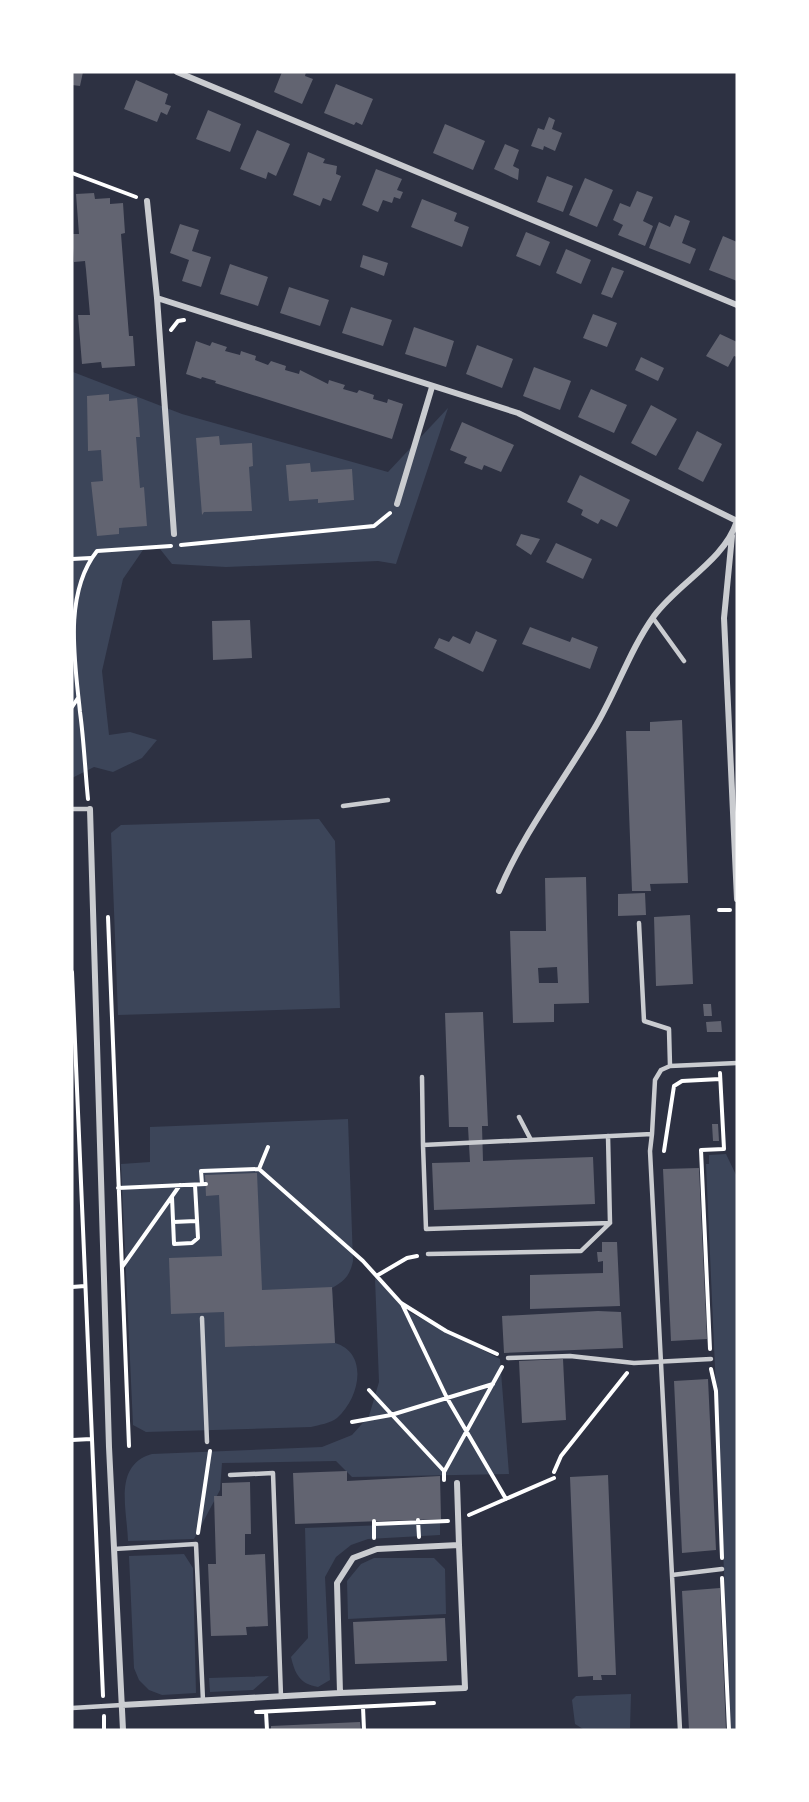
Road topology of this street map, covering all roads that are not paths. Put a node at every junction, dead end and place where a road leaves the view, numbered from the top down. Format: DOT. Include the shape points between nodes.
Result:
graph roads {
  1 [pos="177,72"];
  2 [pos="147,201"];
  3 [pos="157,298"];
  4 [pos="737,305"];
  5 [pos="432,387"];
  6 [pos="397,504"];
  7 [pos="737,521"];
  8 [pos="174,534"];
  9 [pos="735,536"];
  10 [pos="653,618"];
  11 [pos="684,661"];
  12 [pos="728,716"];
  13 [pos="737,717"];
  14 [pos="388,801"];
  15 [pos="343,806"];
  16 [pos="72,809"];
  17 [pos="90,809"];
  18 [pos="499,891"];
  19 [pos="737,899"];
  20 [pos="639,923"];
  21 [pos="737,1063"];
  22 [pos="670,1066"];
  23 [pos="422,1077"];
  24 [pos="519,1117"];
  25 [pos="652,1134"];
  26 [pos="608,1136"];
  27 [pos="531,1140"];
  28 [pos="423,1145"];
  29 [pos="610,1223"];
  30 [pos="428,1254"];
  31 [pos="202,1318"];
  32 [pos="508,1358"];
  33 [pos="711,1359"];
  34 [pos="661,1362"];
  35 [pos="210,1442"];
  36 [pos="230,1475"];
  37 [pos="458,1483"];
  38 [pos="459,1545"];
  39 [pos="114,1549"];
  40 [pos="722,1569"];
  41 [pos="672,1575"];
  42 [pos="340,1693"];
  43 [pos="281,1696"];
  44 [pos="203,1701"];
  45 [pos="122,1706"];
  46 [pos="72,1708"];
  47 [pos="123,1730"];
  48 [pos="680,1730"];
  1 -- 4 [label="street"];
  2 -- 3 [label="street"];
  3 -- 5 [label="street"];
  3 -- 8 [label="street"];
  5 -- 6 [label="street"];
  5 -- 7 [label="street" via="518,413"];
  7 -- 9 [label="street"];
  9 -- 10 [label="street" via="675,591"];
  9 -- 12 [label="street" via="724,618"];
  10 -- 11 [label="lane"];
  10 -- 18 [label="street" via="594,729 514,855"];
  12 -- 13 [label="lane"];
  12 -- 19 [label="street"];
  14 -- 15 [label="lane"];
  16 -- 17 [label="lane"];
  17 -- 39 [label="street"];
  20 -- 22 [label="lane" via="644,1021 669,1029"];
  21 -- 22 [label="lane"];
  22 -- 25 [label="lane" via="661,1070 655,1080"];
  23 -- 28 [label="lane"];
  24 -- 27 [label="lane"];
  25 -- 26 [label="lane"];
  25 -- 34 [label="lane"];
  26 -- 27 [label="lane"];
  26 -- 29 [label="lane"];
  27 -- 28 [label="lane"];
  28 -- 29 [label="lane" via="426,1229"];
  29 -- 30 [label="lane" via="581,1251"];
  31 -- 35 [label="lane"];
  32 -- 34 [label="lane" via="570,1356"];
  33 -- 34 [label="lane"];
  34 -- 41 [label="lane"];
  36 -- 43 [label="lane" via="273,1473"];
  37 -- 38 [label="street"];
  38 -- 42 [label="street" via="377,1549 353,1558 337,1583"];
  38 -- 42 [label="street" via="465,1688"];
  39 -- 44 [label="lane" via="196,1544"];
  39 -- 45 [label="street"];
  40 -- 41 [label="lane"];
  41 -- 48 [label="lane"];
  42 -- 43 [label="street"];
  43 -- 44 [label="street"];
  44 -- 45 [label="street"];
  45 -- 46 [label="lane"];
  45 -- 47 [label="street"];
}
